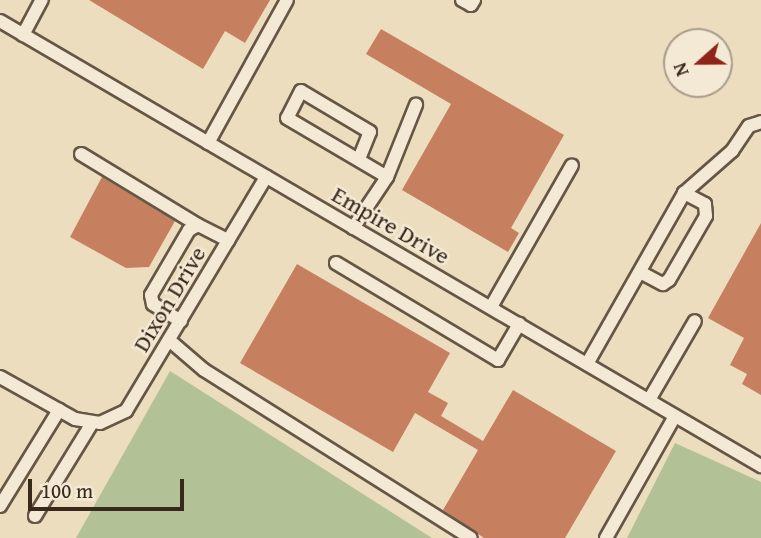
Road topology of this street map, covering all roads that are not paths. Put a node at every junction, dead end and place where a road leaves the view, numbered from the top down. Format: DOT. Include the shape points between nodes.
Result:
graph roads {
  1 [pos="42,0"];
  2 [pos="287,0"];
  3 [pos="462,0"];
  4 [pos="474,0"];
  5 [pos="0,21"];
  6 [pos="23,35"];
  7 [pos="416,105"];
  8 [pos="761,122"];
  9 [pos="208,143"];
  10 [pos="81,154"];
  11 [pos="359,159"];
  12 [pos="572,165"];
  13 [pos="266,177"];
  14 [pos="387,177"];
  15 [pos="684,193"];
  16 [pos="198,225"];
  17 [pos="353,228"];
  18 [pos="228,240"];
  19 [pos="336,263"];
  20 [pos="640,272"];
  21 [pos="491,307"];
  22 [pos="181,321"];
  23 [pos="695,321"];
  24 [pos="519,324"];
  25 [pos="169,340"];
  26 [pos="587,363"];
  27 [pos="0,377"];
  28 [pos="649,400"];
  29 [pos="59,410"];
  30 [pos="675,416"];
  31 [pos="92,423"];
  32 [pos="761,466"];
  33 [pos="0,506"];
  34 [pos="35,516"];
  35 [pos="471,538"];
  36 [pos="606,538"];
  1 -- 6 [label="street"];
  2 -- 9 [label="street"];
  3 -- 4 [label="street" via="471,5"];
  5 -- 6 [label="street, Empire Drive"];
  6 -- 9 [label="street, Empire Drive"];
  7 -- 14 [label="street"];
  8 -- 15 [label="street" via="749,125 732,151"];
  9 -- 13 [label="street, Empire Drive"];
  10 -- 16 [label="street"];
  11 -- 11 [label="street" via="286,118 300,91 370,132"];
  11 -- 14 [label="street"];
  12 -- 21 [label="street"];
  13 -- 17 [label="street, Empire Drive"];
  13 -- 18 [label="street, Dixon Drive"];
  14 -- 17 [label="street"];
  15 -- 20 [label="street"];
  15 -- 20 [label="street" via="705,204 706,216 669,280 663,284"];
  16 -- 18 [label="street"];
  16 -- 22 [label="street" via="189,230 151,295 153,304"];
  17 -- 21 [label="street, Empire Drive"];
  18 -- 22 [label="street, Dixon Drive"];
  19 -- 24 [label="street" via="498,360"];
  20 -- 26 [label="street"];
  21 -- 24 [label="street, Empire Drive"];
  22 -- 25 [label="street, Dixon Drive"];
  23 -- 28 [label="street"];
  24 -- 26 [label="street, Empire Drive"];
  25 -- 31 [label="street, Dixon Drive" via="126,411"];
  25 -- 35 [label="street" via="204,370"];
  26 -- 28 [label="street, Empire Drive"];
  27 -- 29 [label="street"];
  28 -- 30 [label="street, Empire Drive"];
  29 -- 31 [label="street"];
  29 -- 33 [label="street"];
  30 -- 32 [label="street, Empire Drive"];
  30 -- 36 [label="street"];
  31 -- 34 [label="street"];
}
